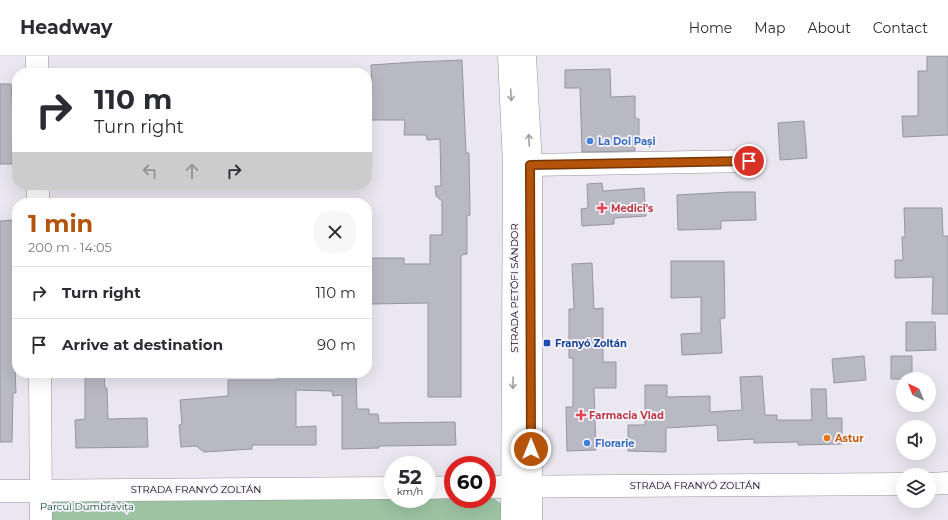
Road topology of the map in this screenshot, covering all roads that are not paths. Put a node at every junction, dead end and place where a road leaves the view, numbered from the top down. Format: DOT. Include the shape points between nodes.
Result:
graph roads {
  1 [pos="37,56"];
  2 [pos="509,56"];
  3 [pos="525,56"];
  4 [pos="37,68"];
  5 [pos="749,161"];
  6 [pos="530,165"];
  7 [pos="40,378"];
  8 [pos="896,484"];
  9 [pos="936,484"];
  10 [pos="948,484"];
  11 [pos="496,487"];
  12 [pos="521,487"];
  13 [pos="384,488"];
  14 [pos="0,491"];
  15 [pos="41,491"];
  16 [pos="41,520"];
  17 [pos="512,520"];
  18 [pos="531,520"];
  1 -- 4 [label="street"];
  2 -- 12 [label="street, STRADA PETŐFI SÁNDOR, one-way"];
  6 -- 3 [label="street, STRADA PETŐFI SÁNDOR, one-way"];
  5 -- 6 [label="street"];
  6 -- 12 [label="street, STRADA PETŐFI SÁNDOR"];
  7 -- 15 [label="street"];
  8 -- 12 [label="street, STRADA FRANYÓ ZOLTÁN"];
  9 -- 10 [label="street"];
  11 -- 12 [label="street, STRADA FRANYÓ ZOLTÁN"];
  12 -- 17 [label="street, STRADA PETŐFI SÁNDOR"];
  12 -- 18 [label="street, STRADA PETŐFI SÁNDOR"];
  13 -- 15 [label="street, STRADA FRANYÓ ZOLTÁN"];
  14 -- 15 [label="street, STRADA FRANYÓ ZOLTÁN"];
  15 -- 16 [label="street"];
}
